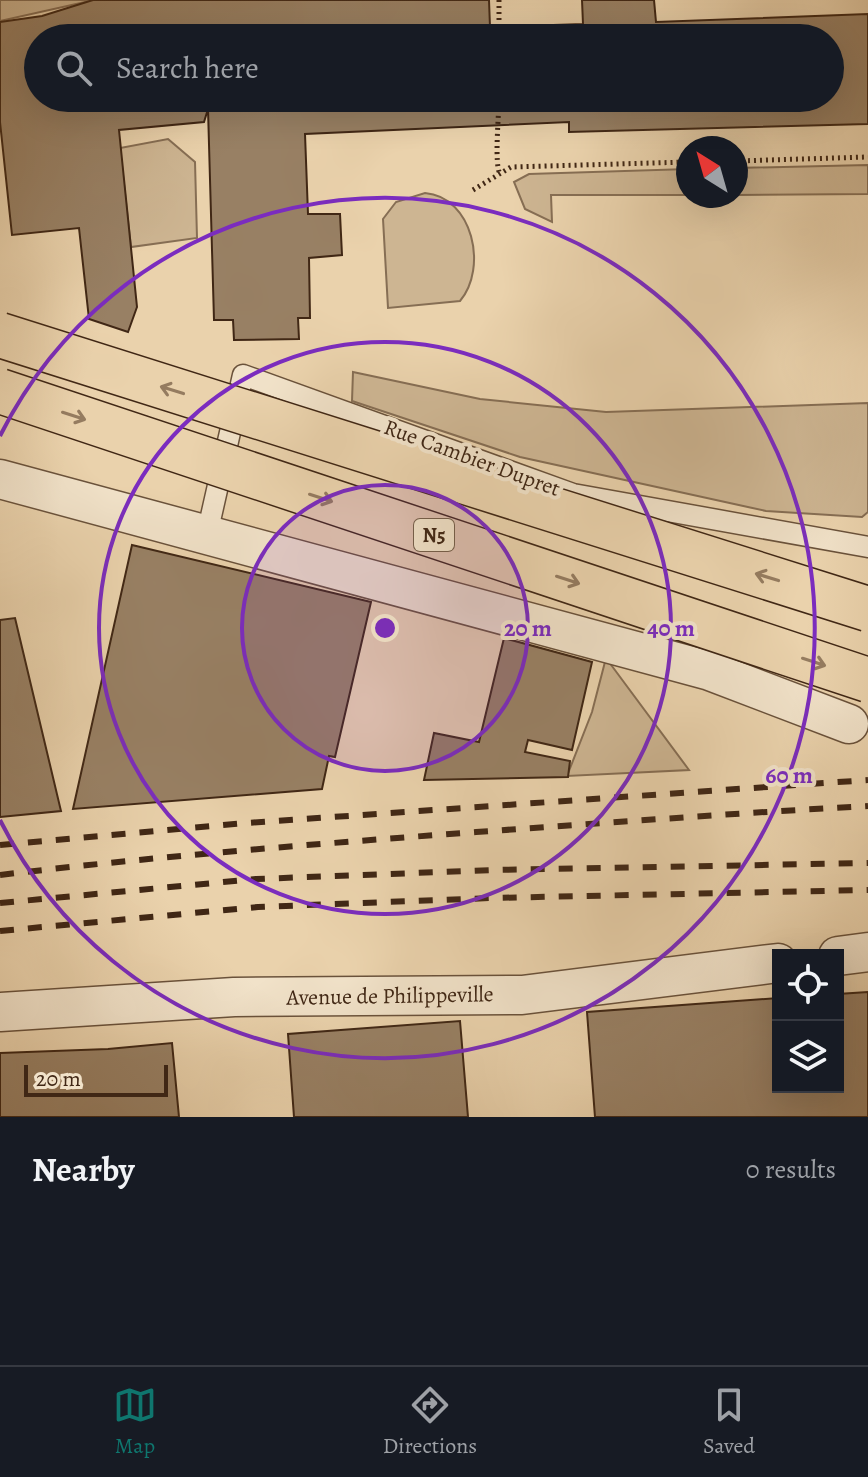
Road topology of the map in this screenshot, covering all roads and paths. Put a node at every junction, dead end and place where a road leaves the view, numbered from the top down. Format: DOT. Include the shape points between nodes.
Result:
graph roads {
  1 [pos="499,0"];
  2 [pos="499,24"];
  3 [pos="499,112"];
  4 [pos="868,157"];
  5 [pos="748,161"];
  6 [pos="676,162"];
  7 [pos="500,174"];
  8 [pos="473,190"];
  9 [pos="0,335"];
  10 [pos="0,391"];
  11 [pos="0,479"];
  12 [pos="207,534"];
  13 [pos="868,547"];
  14 [pos="868,609"];
  15 [pos="868,680"];
  16 [pos="849,724"];
  17 [pos="868,952"];
  18 [pos="844,955"];
  19 [pos="772,964"];
  20 [pos="0,1012"];
  1 -- 2 [label="path"];
  3 -- 7 [label="path"];
  4 -- 5 [label="path"];
  6 -- 7 [label="path" via="511,167"];
  7 -- 8 [label="path"];
  14 -- 9 [label="main road, one-way, bridge"];
  10 -- 15 [label="main road, N5, one-way, bridge"];
  11 -- 12 [label="street"];
  12 -- 13 [label="lane, Rue Cambier Dupret" via="243,375 573,494"];
  12 -- 16 [label="street" via="710,671"];
  17 -- 18 [label="street"];
  19 -- 20 [label="street, Avenue de Philippeville" via="522,995 234,997"];
}
